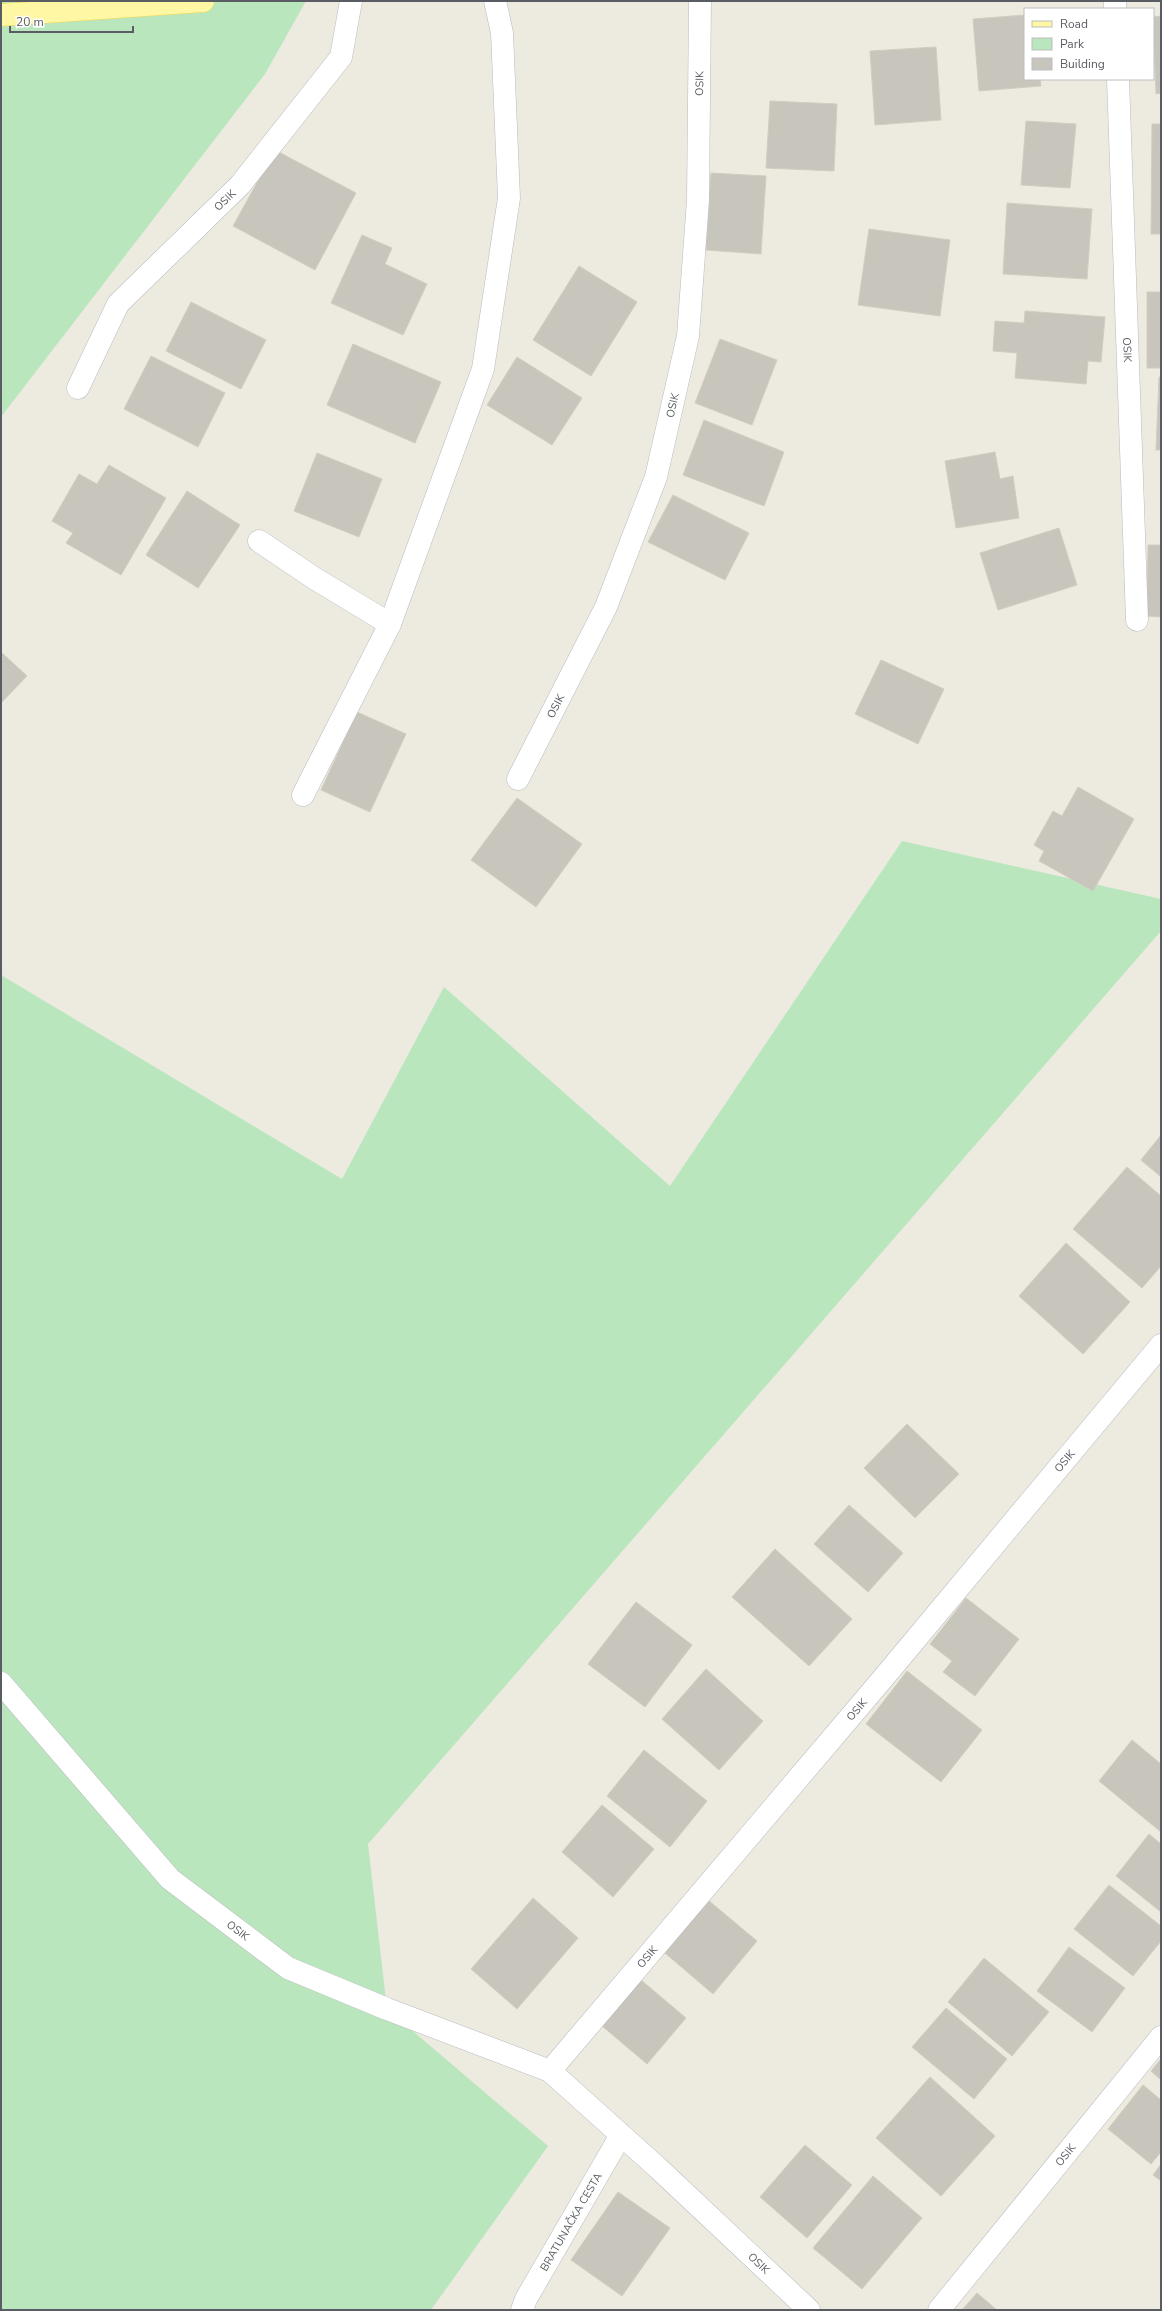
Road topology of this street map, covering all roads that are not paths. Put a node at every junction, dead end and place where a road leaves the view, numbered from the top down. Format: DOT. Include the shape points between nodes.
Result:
graph roads {
  1 [pos="203,1"];
  2 [pos="351,1"];
  3 [pos="495,1"];
  4 [pos="700,1"];
  5 [pos="1,15"];
  6 [pos="1118,80"];
  7 [pos="78,388"];
  8 [pos="259,541"];
  9 [pos="1137,620"];
  10 [pos="390,624"];
  11 [pos="518,779"];
  12 [pos="303,794"];
  13 [pos="1161,1345"];
  14 [pos="1,1683"];
  15 [pos="1161,2037"];
  16 [pos="550,2071"];
  17 [pos="621,2135"];
  18 [pos="522,2310"];
  19 [pos="809,2310"];
  20 [pos="939,2310"];
  1 -- 5 [label="main road"];
  2 -- 7 [label="street, OSIK" via="341,57 240,185 118,304"];
  3 -- 10 [label="street" via="502,33 510,198 483,369"];
  4 -- 11 [label="street, OSIK" via="698,200 688,336 656,477 606,607"];
  6 -- 9 [label="street, OSIK"];
  8 -- 10 [label="street"];
  10 -- 12 [label="street"];
  13 -- 16 [label="street, OSIK"];
  14 -- 16 [label="street, OSIK" via="170,1879 288,1968"];
  15 -- 20 [label="street, OSIK"];
  16 -- 17 [label="street, OSIK"];
  17 -- 18 [label="street, BRATUNAČKA CESTA"];
  17 -- 19 [label="street, OSIK"];
}
